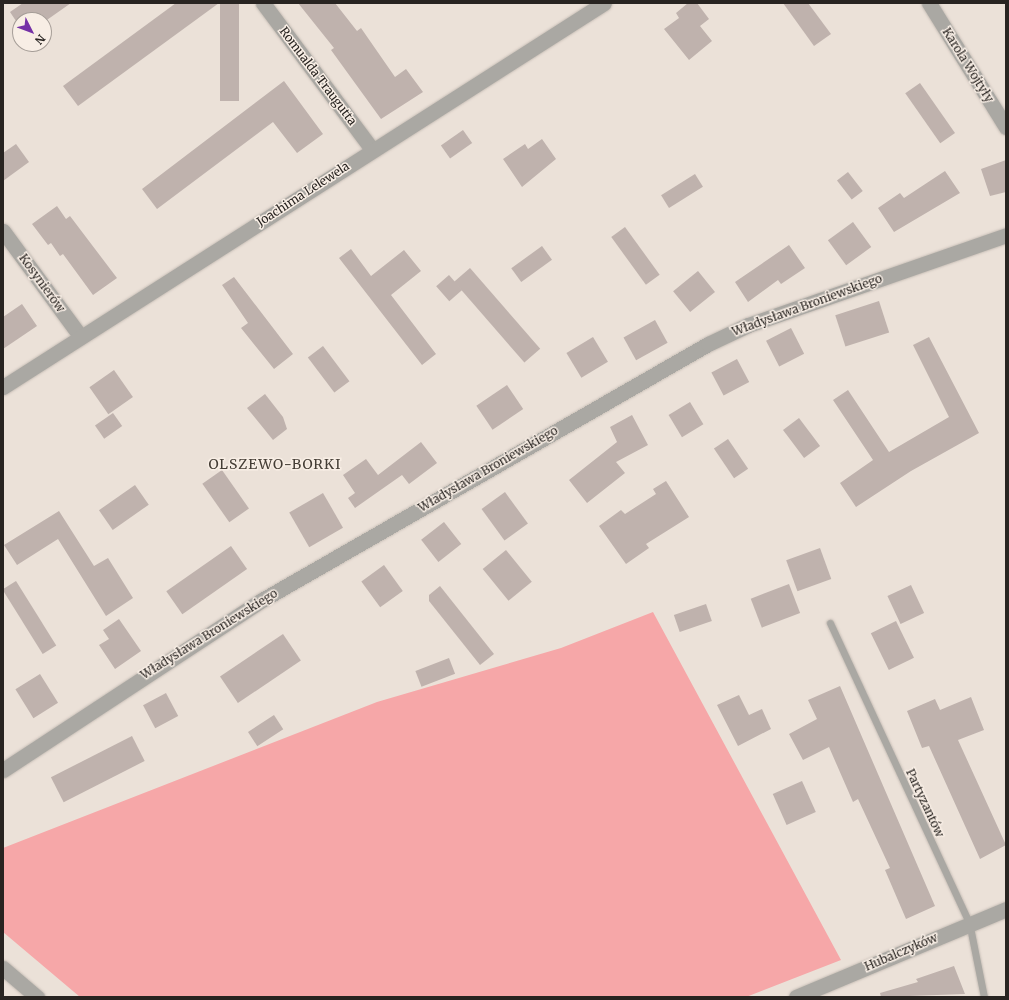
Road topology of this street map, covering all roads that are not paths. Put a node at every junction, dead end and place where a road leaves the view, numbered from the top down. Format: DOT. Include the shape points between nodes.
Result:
graph roads {
  1 [pos="263,3"];
  2 [pos="604,3"];
  3 [pos="929,3"];
  4 [pos="1006,127"];
  5 [pos="372,149"];
  6 [pos="3,231"];
  7 [pos="1006,235"];
  8 [pos="80,336"];
  9 [pos="3,387"];
  10 [pos="830,623"];
  11 [pos="3,770"];
  12 [pos="1006,909"];
  13 [pos="969,922"];
  14 [pos="3,968"];
  15 [pos="37,997"];
  16 [pos="796,997"];
  17 [pos="984,997"];
  1 -- 5 [label="street, Romualda Traugutta"];
  2 -- 5 [label="street, Joachima Lelewela"];
  3 -- 4 [label="street, Karola Wojtyły"];
  5 -- 8 [label="street, Joachima Lelewela"];
  6 -- 8 [label="street, Kosynierów"];
  7 -- 11 [label="street, Władysława Broniewskiego" via="748,325 708,344 262,600"];
  8 -- 9 [label="street, Joachima Lelewela"];
  10 -- 13 [label="lane, Partyzantów"];
  12 -- 13 [label="street, Hubalczyków"];
  13 -- 16 [label="street, Hubalczyków"];
  13 -- 17 [label="lane, Partyzantów"];
  14 -- 15 [label="street"];
}
